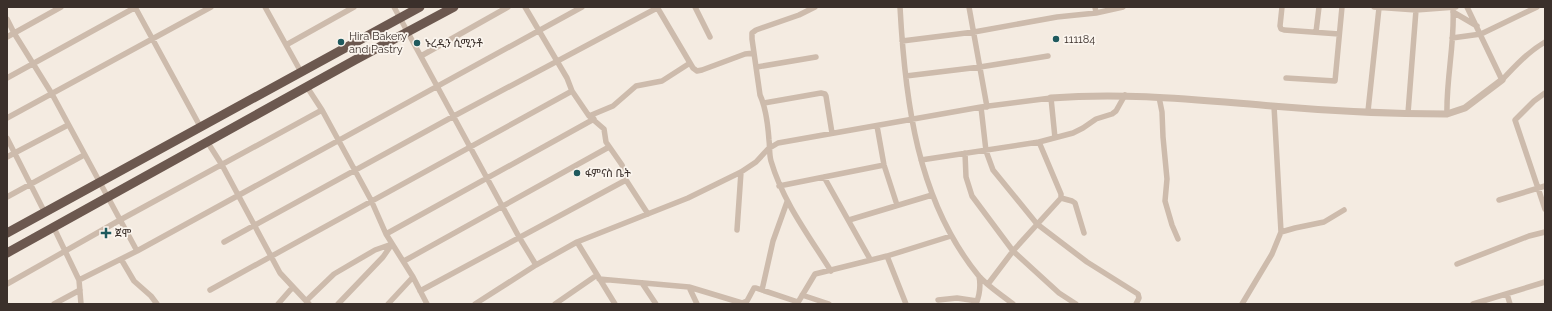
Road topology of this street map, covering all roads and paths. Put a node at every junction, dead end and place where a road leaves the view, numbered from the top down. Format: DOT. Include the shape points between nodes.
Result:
graph roads {
  1 [pos="61,7"];
  2 [pos="135,7"];
  3 [pos="211,7"];
  4 [pos="266,7"];
  5 [pos="354,7"];
  6 [pos="394,7"];
  7 [pos="420,7"];
  8 [pos="454,7"];
  9 [pos="508,7"];
  10 [pos="525,7"];
  11 [pos="582,7"];
  12 [pos="657,7"];
  13 [pos="695,7"];
  14 [pos="900,7"];
  15 [pos="969,7"];
  16 [pos="1123,7"];
  17 [pos="1282,7"];
  18 [pos="1319,7"];
  19 [pos="1342,7"];
  20 [pos="1377,7"];
  21 [pos="1467,7"];
  22 [pos="1537,7"];
  23 [pos="813,8"];
  24 [pos="1454,9"];
  25 [pos="1096,10"];
  26 [pos="1416,10"];
  27 [pos="7,18"];
  28 [pos="400,19"];
  29 [pos="1477,26"];
  30 [pos="539,30"];
  31 [pos="974,32"];
  32 [pos="1316,32"];
  33 [pos="14,33"];
  34 [pos="408,33"];
  35 [pos="1339,34"];
  36 [pos="1481,34"];
  37 [pos="7,37"];
  38 [pos="710,37"];
  39 [pos="1452,38"];
  40 [pos="152,39"];
  41 [pos="902,42"];
  42 [pos="1545,42"];
  43 [pos="286,45"];
  44 [pos="754,53"];
  45 [pos="421,56"];
  46 [pos="1048,56"];
  47 [pos="816,57"];
  48 [pos="557,62"];
  49 [pos="33,63"];
  50 [pos="690,63"];
  51 [pos="980,67"];
  52 [pos="756,68"];
  53 [pos="301,72"];
  54 [pos="906,76"];
  55 [pos="7,78"];
  56 [pos="1286,78"];
  57 [pos="1502,80"];
  58 [pos="437,86"];
  59 [pos="307,87"];
  60 [pos="572,91"];
  61 [pos="1545,93"];
  62 [pos="52,94"];
  63 [pos="1125,96"];
  64 [pos="1159,97"];
  65 [pos="1051,98"];
  66 [pos="764,102"];
  67 [pos="1274,106"];
  68 [pos="984,107"];
  69 [pos="322,110"];
  70 [pos="1368,111"];
  71 [pos="1408,113"];
  72 [pos="1447,114"];
  73 [pos="454,116"];
  74 [pos="591,117"];
  75 [pos="7,118"];
  76 [pos="912,120"];
  77 [pos="68,125"];
  78 [pos="877,126"];
  79 [pos="201,128"];
  80 [pos="832,133"];
  81 [pos="7,138"];
  82 [pos="1055,138"];
  83 [pos="338,140"];
  84 [pos="1039,142"];
  85 [pos="208,143"];
  86 [pos="469,146"];
  87 [pos="609,147"];
  88 [pos="768,149"];
  89 [pos="986,151"];
  90 [pos="16,153"];
  91 [pos="965,153"];
  92 [pos="84,155"];
  93 [pos="7,157"];
  94 [pos="921,160"];
  95 [pos="222,165"];
  96 [pos="884,165"];
  97 [pos="354,171"];
  98 [pos="741,172"];
  99 [pos="824,177"];
  100 [pos="487,179"];
  101 [pos="626,180"];
  102 [pos="100,182"];
  103 [pos="31,185"];
  104 [pos="779,186"];
  105 [pos="1545,186"];
  106 [pos="1538,188"];
  107 [pos="932,194"];
  108 [pos="238,196"];
  109 [pos="7,197"];
  110 [pos="107,198"];
  111 [pos="1061,198"];
  112 [pos="371,200"];
  113 [pos="1499,200"];
  114 [pos="787,202"];
  115 [pos="897,205"];
  116 [pos="502,206"];
  117 [pos="1545,209"];
  118 [pos="1344,210"];
  119 [pos="45,213"];
  120 [pos="648,214"];
  121 [pos="120,220"];
  122 [pos="849,220"];
  123 [pos="1037,224"];
  124 [pos="254,226"];
  125 [pos="54,228"];
  126 [pos="737,230"];
  127 [pos="1281,232"];
  128 [pos="1545,232"];
  129 [pos="7,233"];
  130 [pos="1084,233"];
  131 [pos="386,234"];
  132 [pos="952,236"];
  133 [pos="519,237"];
  134 [pos="1178,239"];
  135 [pos="224,242"];
  136 [pos="577,242"];
  137 [pos="392,244"];
  138 [pos="67,251"];
  139 [pos="137,251"];
  140 [pos="1013,251"];
  141 [pos="7,253"];
  142 [pos="270,256"];
  143 [pos="888,256"];
  144 [pos="121,258"];
  145 [pos="870,259"];
  146 [pos="404,261"];
  147 [pos="1457,264"];
  148 [pos="536,265"];
  149 [pos="832,271"];
  150 [pos="979,276"];
  151 [pos="413,277"];
  152 [pos="598,277"];
  153 [pos="79,280"];
  154 [pos="1545,282"];
  155 [pos="642,283"];
  156 [pos="7,284"];
  157 [pos="988,284"];
  158 [pos="689,287"];
  159 [pos="292,288"];
  160 [pos="80,290"];
  161 [pos="210,290"];
  162 [pos="762,290"];
  163 [pos="420,291"];
  164 [pos="1507,294"];
  165 [pos="802,295"];
  166 [pos="938,300"];
  167 [pos="735,302"];
  168 [pos="308,303"];
  169 [pos="798,303"];
  170 [pos="977,303"];
  171 [pos="54,304"];
  172 [pos="81,304"];
  173 [pos="157,304"];
  174 [pos="278,304"];
  175 [pos="338,304"];
  176 [pos="388,304"];
  177 [pos="427,304"];
  178 [pos="475,304"];
  179 [pos="555,304"];
  180 [pos="615,304"];
  181 [pos="656,304"];
  182 [pos="697,304"];
  183 [pos="829,304"];
  184 [pos="906,304"];
  185 [pos="1013,304"];
  186 [pos="1076,304"];
  187 [pos="1136,304"];
  188 [pos="1242,304"];
  189 [pos="1474,304"];
  190 [pos="1510,304"];
  1 -- 33 [label="street"];
  2 -- 40 [label="street"];
  2 -- 49 [label="street"];
  3 -- 40 [label="street"];
  4 -- 43 [label="street"];
  5 -- 43 [label="street"];
  6 -- 28 [label="street"];
  7 -- 28 [label="highway"];
  8 -- 34 [label="highway"];
  9 -- 45 [label="street"];
  10 -- 30 [label="street"];
  11 -- 30 [label="street"];
  12 -- 48 [label="street"];
  12 -- 50 [label="street"];
  13 -- 38 [label="street"];
  14 -- 41 [label="street"];
  15 -- 31 [label="street"];
  16 -- 25 [label="street"];
  17 -- 32 [label="street" via="1281,29"];
  18 -- 32 [label="street"];
  19 -- 35 [label="street"];
  20 -- 26 [label="street"];
  20 -- 70 [label="street"];
  21 -- 29 [label="street"];
  22 -- 36 [label="street"];
  23 -- 44 [label="street" via="756,30 752,34"];
  24 -- 26 [label="street"];
  24 -- 29 [label="street"];
  24 -- 39 [label="street"];
  25 -- 31 [label="street"];
  26 -- 71 [label="street"];
  27 -- 33 [label="street"];
  28 -- 34 [label="street"];
  28 -- 53 [label="highway"];
  29 -- 36 [label="street"];
  30 -- 48 [label="street"];
  30 -- 58 [label="street"];
  31 -- 41 [label="street"];
  31 -- 51 [label="street"];
  32 -- 35 [label="street"];
  33 -- 37 [label="street"];
  33 -- 49 [label="street"];
  34 -- 45 [label="street"];
  34 -- 59 [label="highway"];
  35 -- 56 [label="street" via="1336,81"];
  36 -- 39 [label="street"];
  36 -- 57 [label="street"];
  39 -- 72 [label="street"];
  40 -- 62 [label="street"];
  40 -- 79 [label="street"];
  41 -- 54 [label="street"];
  42 -- 57 [label="street" via="1522,58"];
  43 -- 53 [label="street"];
  44 -- 50 [label="street" via="702,70 693,68"];
  44 -- 52 [label="street"];
  45 -- 58 [label="street"];
  46 -- 51 [label="street"];
  47 -- 52 [label="street"];
  48 -- 60 [label="street"];
  48 -- 73 [label="street"];
  49 -- 55 [label="street"];
  49 -- 62 [label="street"];
  50 -- 74 [label="street" via="662,81 636,86 613,106"];
  51 -- 54 [label="street"];
  51 -- 68 [label="street"];
  52 -- 66 [label="street" via="760,95"];
  53 -- 79 [label="highway"];
  54 -- 76 [label="street"];
  57 -- 72 [label="street" via="1464,108"];
  58 -- 73 [label="street"];
  58 -- 83 [label="street"];
  59 -- 69 [label="street"];
  59 -- 85 [label="highway"];
  60 -- 74 [label="street"];
  60 -- 86 [label="street"];
  61 -- 106 [label="street" via="1515,120"];
  62 -- 75 [label="street"];
  62 -- 77 [label="street"];
  63 -- 64 [label="street"];
  63 -- 65 [label="street"];
  63 -- 82 [label="street" via="1112,114 1096,119 1073,133"];
  64 -- 67 [label="street"];
  64 -- 134 [label="street" via="1167,179 1165,201"];
  65 -- 68 [label="street"];
  65 -- 82 [label="street"];
  66 -- 80 [label="street" via="825,94"];
  66 -- 88 [label="street"];
  67 -- 70 [label="street"];
  67 -- 127 [label="street"];
  68 -- 76 [label="street"];
  68 -- 89 [label="street"];
  69 -- 83 [label="street"];
  69 -- 95 [label="street"];
  70 -- 71 [label="street"];
  71 -- 72 [label="street"];
  73 -- 86 [label="street"];
  73 -- 97 [label="street"];
  74 -- 87 [label="street" via="604,129"];
  74 -- 100 [label="street"];
  76 -- 78 [label="street"];
  76 -- 94 [label="street"];
  77 -- 90 [label="street"];
  77 -- 92 [label="street"];
  78 -- 80 [label="street"];
  78 -- 96 [label="street"];
  79 -- 102 [label="highway"];
  80 -- 88 [label="street" via="778,143"];
  81 -- 90 [label="street"];
  82 -- 84 [label="street"];
  83 -- 97 [label="street"];
  83 -- 108 [label="street"];
  84 -- 89 [label="street"];
  84 -- 111 [label="street"];
  85 -- 95 [label="street"];
  85 -- 110 [label="highway"];
  86 -- 100 [label="street"];
  86 -- 112 [label="street"];
  87 -- 101 [label="street" via="622,165"];
  87 -- 116 [label="street"];
  88 -- 98 [label="street" via="756,162"];
  88 -- 104 [label="street"];
  89 -- 91 [label="street"];
  89 -- 123 [label="street" via="993,170"];
  90 -- 93 [label="street"];
  90 -- 103 [label="street"];
  91 -- 94 [label="street"];
  91 -- 140 [label="street" via="966,177 972,196"];
  92 -- 102 [label="street"];
  92 -- 103 [label="street"];
  94 -- 107 [label="street"];
  95 -- 108 [label="street"];
  95 -- 121 [label="street"];
  96 -- 99 [label="street"];
  96 -- 115 [label="street"];
  97 -- 112 [label="street"];
  97 -- 124 [label="street"];
  98 -- 120 [label="street"];
  98 -- 126 [label="street"];
  99 -- 104 [label="street"];
  99 -- 122 [label="street"];
  100 -- 116 [label="street"];
  100 -- 131 [label="street"];
  101 -- 120 [label="street"];
  101 -- 133 [label="street"];
  102 -- 110 [label="street"];
  102 -- 119 [label="highway"];
  103 -- 109 [label="street"];
  103 -- 119 [label="street"];
  104 -- 114 [label="street"];
  105 -- 106 [label="street"];
  106 -- 113 [label="street"];
  106 -- 117 [label="street"];
  107 -- 115 [label="street"];
  107 -- 132 [label="street"];
  108 -- 124 [label="street"];
  108 -- 139 [label="street"];
  110 -- 121 [label="street"];
  110 -- 125 [label="highway"];
  111 -- 123 [label="street"];
  111 -- 130 [label="street" via="1075,203"];
  112 -- 131 [label="street"];
  112 -- 142 [label="street"];
  114 -- 149 [label="street"];
  114 -- 162 [label="street" via="773,241"];
  115 -- 122 [label="street"];
  116 -- 133 [label="street"];
  116 -- 146 [label="street"];
  118 -- 127 [label="street" via="1324,222"];
  119 -- 129 [label="highway"];
  120 -- 136 [label="street"];
  121 -- 138 [label="street"];
  121 -- 139 [label="street"];
  122 -- 145 [label="street"];
  123 -- 140 [label="street"];
  123 -- 187 [label="street" via="1087,262 1138,294"];
  124 -- 135 [label="street"];
  124 -- 142 [label="street"];
  125 -- 138 [label="street"];
  125 -- 141 [label="highway"];
  127 -- 188 [label="street" via="1272,254"];
  128 -- 147 [label="street"];
  131 -- 137 [label="street"];
  132 -- 143 [label="street"];
  132 -- 150 [label="street"];
  133 -- 148 [label="street"];
  133 -- 163 [label="street"];
  136 -- 148 [label="street"];
  136 -- 152 [label="street"];
  137 -- 146 [label="street"];
  137 -- 168 [label="street" via="375,250 334,274"];
  137 -- 175 [label="street" via="383,257"];
  138 -- 153 [label="street"];
  138 -- 156 [label="street"];
  139 -- 144 [label="street"];
  140 -- 157 [label="street"];
  140 -- 186 [label="street" via="1059,293"];
  142 -- 159 [label="street"];
  142 -- 161 [label="street"];
  143 -- 145 [label="street"];
  143 -- 184 [label="street"];
  144 -- 153 [label="street"];
  144 -- 173 [label="street" via="134,281"];
  145 -- 149 [label="street"];
  146 -- 151 [label="street"];
  148 -- 178 [label="street"];
  149 -- 165 [label="street" via="813,276"];
  150 -- 157 [label="street"];
  150 -- 170 [label="street" via="981,285"];
  151 -- 163 [label="street"];
  151 -- 176 [label="street"];
  152 -- 155 [label="street"];
  152 -- 179 [label="street"];
  152 -- 180 [label="street"];
  153 -- 160 [label="street"];
  154 -- 164 [label="street"];
  155 -- 158 [label="street"];
  155 -- 181 [label="street"];
  157 -- 185 [label="street"];
  158 -- 167 [label="street"];
  158 -- 182 [label="street"];
  159 -- 168 [label="street"];
  159 -- 174 [label="street"];
  160 -- 171 [label="street"];
  160 -- 172 [label="street"];
  162 -- 167 [label="street" via="754,288 747,301"];
  162 -- 169 [label="street"];
  163 -- 177 [label="street"];
  164 -- 189 [label="street"];
  164 -- 190 [label="street"];
  165 -- 169 [label="street"];
  165 -- 183 [label="street"];
  166 -- 170 [label="street" via="957,298"];
}
